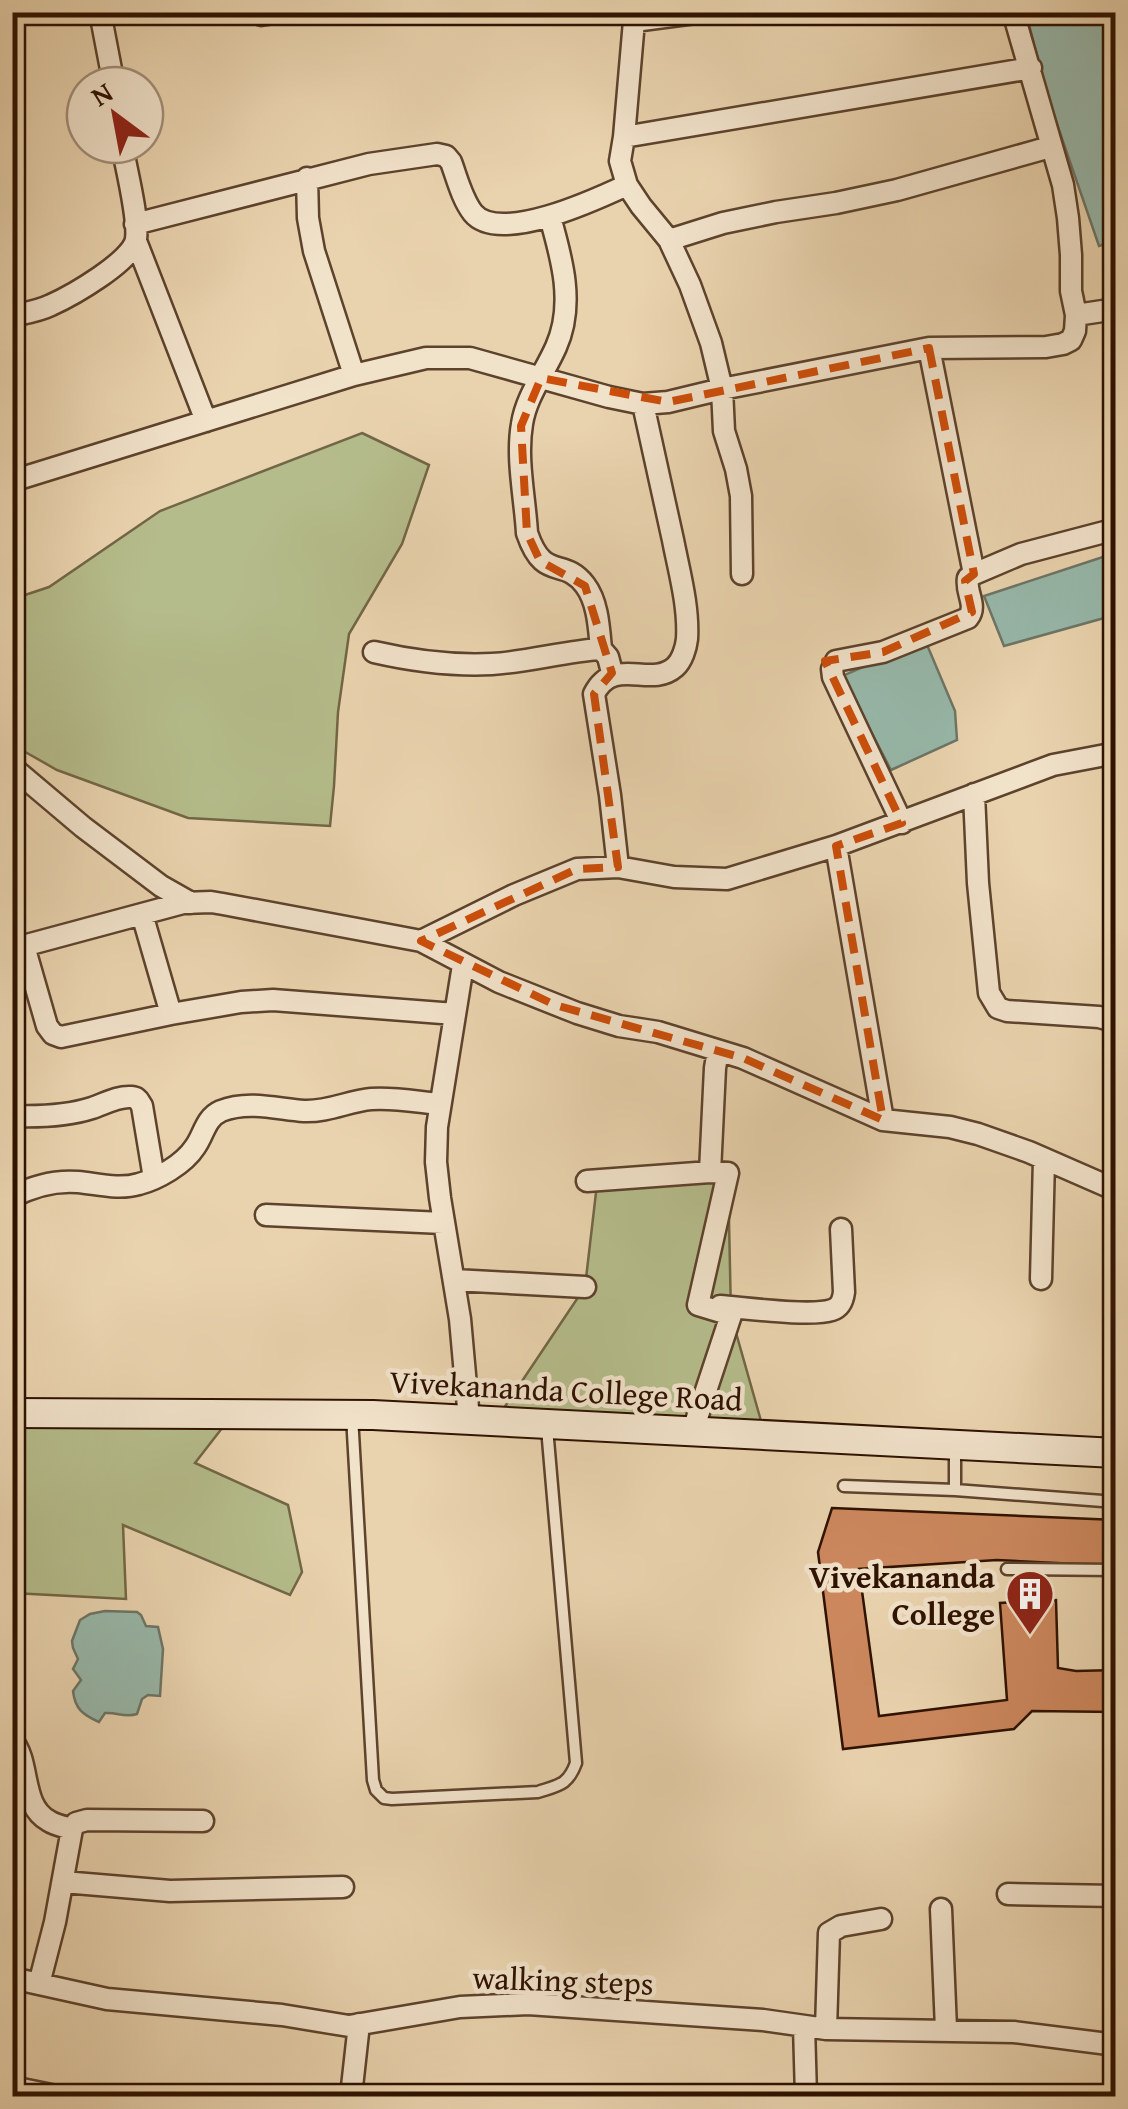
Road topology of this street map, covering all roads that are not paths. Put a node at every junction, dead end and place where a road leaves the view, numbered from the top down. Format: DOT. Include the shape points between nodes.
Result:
graph roads {
  1 [pos="100,12"];
  2 [pos="257,12"];
  3 [pos="282,12"];
  4 [pos="703,12"];
  5 [pos="1013,12"];
  6 [pos="632,17"];
  7 [pos="110,65"];
  8 [pos="1030,68"];
  9 [pos="624,137"];
  10 [pos="1050,147"];
  11 [pos="125,165"];
  12 [pos="308,178"];
  13 [pos="627,185"];
  14 [pos="550,218"];
  15 [pos="136,233"];
  16 [pos="669,240"];
  17 [pos="1116,309"];
  18 [pos="1076,315"];
  19 [pos="12,316"];
  20 [pos="929,348"];
  21 [pos="354,375"];
  22 [pos="541,378"];
  23 [pos="722,388"];
  24 [pos="644,404"];
  25 [pos="206,421"];
  26 [pos="12,482"];
  27 [pos="1116,529"];
  28 [pos="742,574"];
  29 [pos="974,574"];
  30 [pos="602,649"];
  31 [pos="374,652"];
  32 [pos="613,676"];
  33 [pos="1116,752"];
  34 [pos="12,767"];
  35 [pos="974,794"];
  36 [pos="902,822"];
  37 [pos="836,846"];
  38 [pos="618,867"];
  39 [pos="191,902"];
  40 [pos="142,914"];
  41 [pos="421,940"];
  42 [pos="18,948"];
  43 [pos="463,965"];
  44 [pos="171,1014"];
  45 [pos="455,1014"];
  46 [pos="1116,1026"];
  47 [pos="718,1051"];
  48 [pos="440,1104"];
  49 [pos="12,1116"];
  50 [pos="883,1120"];
  51 [pos="1044,1159"];
  52 [pos="710,1172"];
  53 [pos="154,1178"];
  54 [pos="587,1181"];
  55 [pos="1116,1190"];
  56 [pos="12,1197"];
  57 [pos="266,1216"];
  58 [pos="444,1223"];
  59 [pos="841,1229"];
  60 [pos="454,1280"];
  61 [pos="1041,1280"];
  62 [pos="585,1287"];
  63 [pos="698,1305"];
  64 [pos="12,1413"];
  65 [pos="352,1415"];
  66 [pos="469,1419"];
  67 [pos="546,1422"];
  68 [pos="693,1430"];
  69 [pos="955,1444"];
  70 [pos="1116,1452"];
  71 [pos="844,1486"];
  72 [pos="955,1490"];
  73 [pos="1116,1502"];
  74 [pos="1007,1568"];
  75 [pos="1116,1570"];
  76 [pos="12,1740"];
  77 [pos="203,1820"];
  78 [pos="72,1829"];
  79 [pos="63,1882"];
  80 [pos="342,1887"];
  81 [pos="1008,1894"];
  82 [pos="1116,1896"];
  83 [pos="941,1910"];
  84 [pos="881,1919"];
  85 [pos="12,1978"];
  86 [pos="39,1984"];
  87 [pos="358,2024"];
  88 [pos="804,2026"];
  89 [pos="826,2028"];
  90 [pos="946,2030"];
  91 [pos="1116,2045"];
  92 [pos="12,2086"];
  93 [pos="56,2096"];
  94 [pos="351,2096"];
  95 [pos="806,2096"];
  1 -- 7 [label="street"];
  2 -- 3 [label="street"];
  4 -- 6 [label="street"];
  5 -- 8 [label="street"];
  6 -- 9 [label="street"];
  8 -- 9 [label="street"];
  8 -- 10 [label="street"];
  9 -- 13 [label="street" via="620,161"];
  10 -- 16 [label="street" via="897,190"];
  10 -- 18 [label="street" via="1063,185"];
  11 -- 15 [label="street"];
  12 -- 14 [label="street" via="438,154 451,162 474,214 486,224"];
  12 -- 15 [label="street"];
  12 -- 21 [label="street" via="314,251"];
  13 -- 14 [label="street"];
  13 -- 16 [label="street"];
  14 -- 22 [label="street" via="566,296 559,341"];
  15 -- 19 [label="street" via="118,263 46,308"];
  15 -- 25 [label="street"];
  16 -- 23 [label="street"];
  17 -- 18 [label="street"];
  18 -- 20 [label="street" via="1071,340 1063,344"];
  20 -- 23 [label="street"];
  20 -- 29 [label="street"];
  21 -- 22 [label="street" via="426,358 470,358"];
  21 -- 25 [label="street"];
  22 -- 24 [label="street"];
  22 -- 30 [label="street" via="521,426 528,533 540,561 571,572 586,586"];
  23 -- 24 [label="street"];
  23 -- 28 [label="street" via="724,431 740,496"];
  24 -- 32 [label="street" via="687,641 682,659 663,674"];
  25 -- 26 [label="street"];
  27 -- 29 [label="street" via="1039,548"];
  29 -- 36 [label="street" via="967,584 973,604 968,618 883,652 836,661 832,668"];
  30 -- 31 [label="street" via="491,664 440,664"];
  30 -- 32 [label="street"];
  32 -- 38 [label="street" via="594,694"];
  33 -- 35 [label="street" via="1052,765"];
  34 -- 39 [label="street" via="160,886"];
  35 -- 36 [label="street"];
  35 -- 46 [label="street" via="993,1002 1007,1011 1099,1017"];
  36 -- 37 [label="street"];
  37 -- 38 [label="street" via="727,880"];
  37 -- 50 [label="street"];
  38 -- 41 [label="street" via="577,869"];
  39 -- 40 [label="street"];
  39 -- 41 [label="street"];
  40 -- 42 [label="street"];
  40 -- 44 [label="street"];
  41 -- 43 [label="street"];
  42 -- 44 [label="street" via="53,1034 74,1036"];
  43 -- 45 [label="street"];
  43 -- 47 [label="street" via="577,1013"];
  44 -- 45 [label="street" via="273,1000"];
  45 -- 48 [label="street"];
  47 -- 50 [label="street"];
  47 -- 52 [label="street"];
  48 -- 53 [label="street" via="376,1098 305,1111 221,1111 192,1152"];
  48 -- 58 [label="street" via="436,1162"];
  49 -- 53 [label="street" via="68,1113 133,1097 142,1106"];
  50 -- 51 [label="street" via="950,1127"];
  51 -- 55 [label="street"];
  51 -- 61 [label="street"];
  52 -- 54 [label="street"];
  52 -- 63 [label="street" via="728,1173"];
  53 -- 56 [label="street" via="111,1187 49,1182"];
  57 -- 58 [label="street"];
  58 -- 60 [label="street"];
  59 -- 63 [label="street" via="844,1292 838,1308"];
  60 -- 62 [label="street"];
  60 -- 66 [label="street"];
  63 -- 68 [label="street" via="731,1315"];
  64 -- 65 [label="street, Vivekananda College Road"];
  65 -- 66 [label="street, Vivekananda College Road"];
  65 -- 67 [label="lane" via="373,1780 392,1799 538,1792 571,1776 576,1762"];
  66 -- 67 [label="street, Vivekananda College Road"];
  67 -- 68 [label="street, Vivekananda College Road"];
  68 -- 69 [label="street, Vivekananda College Road"];
  69 -- 70 [label="street, Vivekananda College Road"];
  69 -- 72 [label="lane"];
  71 -- 72 [label="lane"];
  72 -- 73 [label="lane"];
  74 -- 75 [label="lane"];
  76 -- 78 [label="street" via="38,1812"];
  77 -- 78 [label="street" via="87,1820"];
  78 -- 79 [label="street"];
  79 -- 80 [label="street" via="170,1890"];
  79 -- 86 [label="street"];
  81 -- 82 [label="street"];
  83 -- 90 [label="street"];
  84 -- 89 [label="street" via="830,1933"];
  85 -- 86 [label="street, walking steps"];
  86 -- 87 [label="street, walking steps" via="107,1999"];
  87 -- 88 [label="street, walking steps" via="528,2004"];
  87 -- 94 [label="street"];
  88 -- 89 [label="street, walking steps"];
  88 -- 95 [label="street"];
  89 -- 90 [label="street, walking steps"];
  90 -- 91 [label="street, walking steps"];
  92 -- 93 [label="street"];
}
